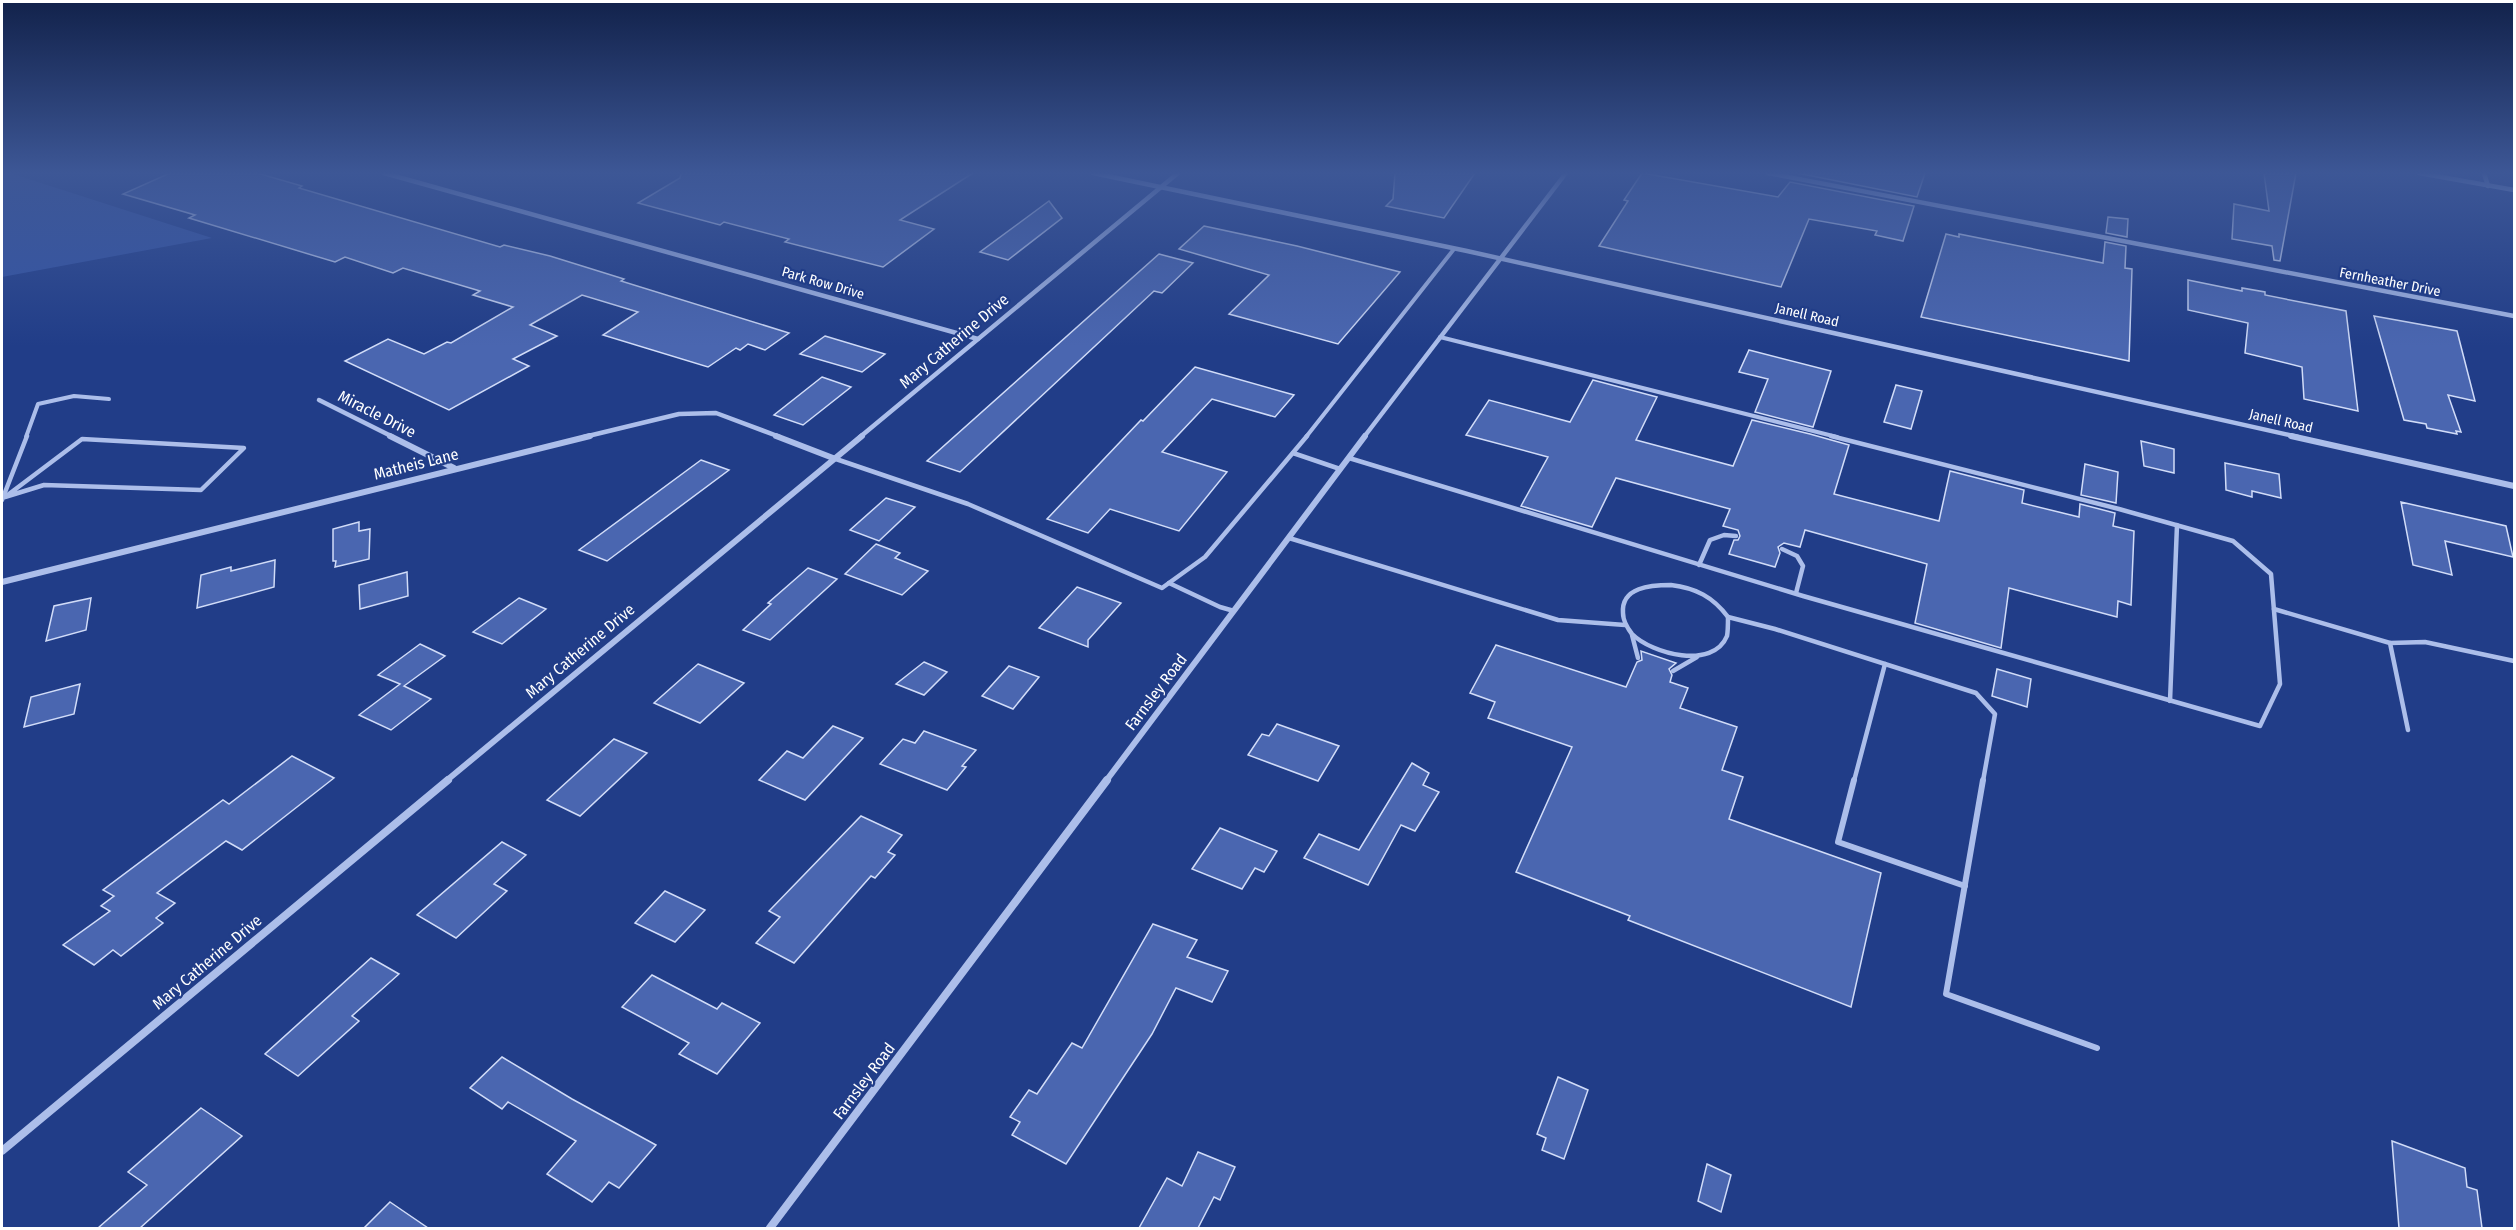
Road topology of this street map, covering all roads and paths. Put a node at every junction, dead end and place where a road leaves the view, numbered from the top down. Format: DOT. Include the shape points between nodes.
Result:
graph roads {
  1 [pos="589,230"];
  2 [pos="1108,230"];
  3 [pos="1364,230"];
  4 [pos="1522,230"];
  5 [pos="2067,230"];
  6 [pos="1454,249"];
  7 [pos="1500,259"];
  8 [pos="2514,316"];
  9 [pos="1440,337"];
  10 [pos="978,339"];
  11 [pos="109,399"];
  12 [pos="319,400"];
  13 [pos="1293,453"];
  14 [pos="833,458"];
  15 [pos="1349,458"];
  16 [pos="455,468"];
  17 [pos="1340,469"];
  18 [pos="2514,486"];
  19 [pos="3,499"];
  20 [pos="2177,525"];
  21 [pos="1736,536"];
  22 [pos="1289,538"];
  23 [pos="1782,549"];
  24 [pos="1699,565"];
  25 [pos="2,582"];
  26 [pos="1169,583"];
  27 [pos="1796,593"];
  28 [pos="2274,609"];
  29 [pos="1234,611"];
  30 [pos="1728,617"];
  31 [pos="1625,625"];
  32 [pos="1632,635"];
  33 [pos="2390,643"];
  34 [pos="1700,655"];
  35 [pos="1638,658"];
  36 [pos="2514,661"];
  37 [pos="1885,664"];
  38 [pos="1673,671"];
  39 [pos="2170,701"];
  40 [pos="2408,730"];
  41 [pos="1965,886"];
  42 [pos="2097,1048"];
  43 [pos="2,1151"];
  44 [pos="770,1228"];
  1 -- 10 [label="street, Park Row Drive"];
  2 -- 10 [label="street, Mary Catherine Drive"];
  3 -- 6 [label="street, Janell Road"];
  4 -- 7 [label="street, Farnsley Road"];
  5 -- 8 [label="street, Fernheather Drive"];
  6 -- 7 [label="street, Janell Road"];
  6 -- 13 [label="lane"];
  7 -- 9 [label="street, Farnsley Road"];
  7 -- 18 [label="street, Janell Road"];
  9 -- 15 [label="street, Farnsley Road"];
  9 -- 20 [label="lane"];
  10 -- 14 [label="street, Mary Catherine Drive"];
  11 -- 19 [label="lane" via="74,396 39,404"];
  12 -- 16 [label="street, Miracle Drive"];
  13 -- 17 [label="lane"];
  13 -- 26 [label="lane" via="1205,557"];
  14 -- 16 [label="street, Matheis Lane" via="733,418 701,412 657,418"];
  14 -- 26 [label="lane" via="968,504 1162,588"];
  14 -- 43 [label="street, Mary Catherine Drive"];
  15 -- 17 [label="street, Farnsley Road"];
  15 -- 24 [label="lane"];
  16 -- 25 [label="street, Matheis Lane"];
  17 -- 22 [label="street, Farnsley Road"];
  19 -- 19 [label="lane" via="44,485 201,490 244,448 82,439"];
  20 -- 28 [label="lane" via="2233,541 2271,574"];
  20 -- 39 [label="lane"];
  21 -- 24 [label="lane" via="1710,540"];
  22 -- 29 [label="street, Farnsley Road"];
  22 -- 31 [label="lane" via="1557,620"];
  23 -- 27 [label="lane" via="1801,559 1804,567"];
  24 -- 27 [label="lane"];
  26 -- 29 [label="lane"];
  27 -- 39 [label="lane"];
  28 -- 33 [label="lane"];
  28 -- 39 [label="lane" via="2280,684 2260,726"];
  29 -- 44 [label="street, Farnsley Road"];
  30 -- 31 [label="lane" via="1708,596 1677,585 1660,584 1632,592 1624,601 1621,611"];
  30 -- 34 [label="lane" via="1730,630 1725,641"];
  30 -- 37 [label="lane"];
  31 -- 32 [label="lane"];
  32 -- 34 [label="lane" via="1663,653"];
  32 -- 35 [label="lane"];
  33 -- 36 [label="lane" via="2425,642"];
  33 -- 40 [label="lane"];
  34 -- 38 [label="lane"];
  37 -- 41 [label="lane" via="1976,693 1995,714"];
  37 -- 41 [label="lane" via="1838,842"];
  41 -- 42 [label="lane" via="1946,994"];
}
